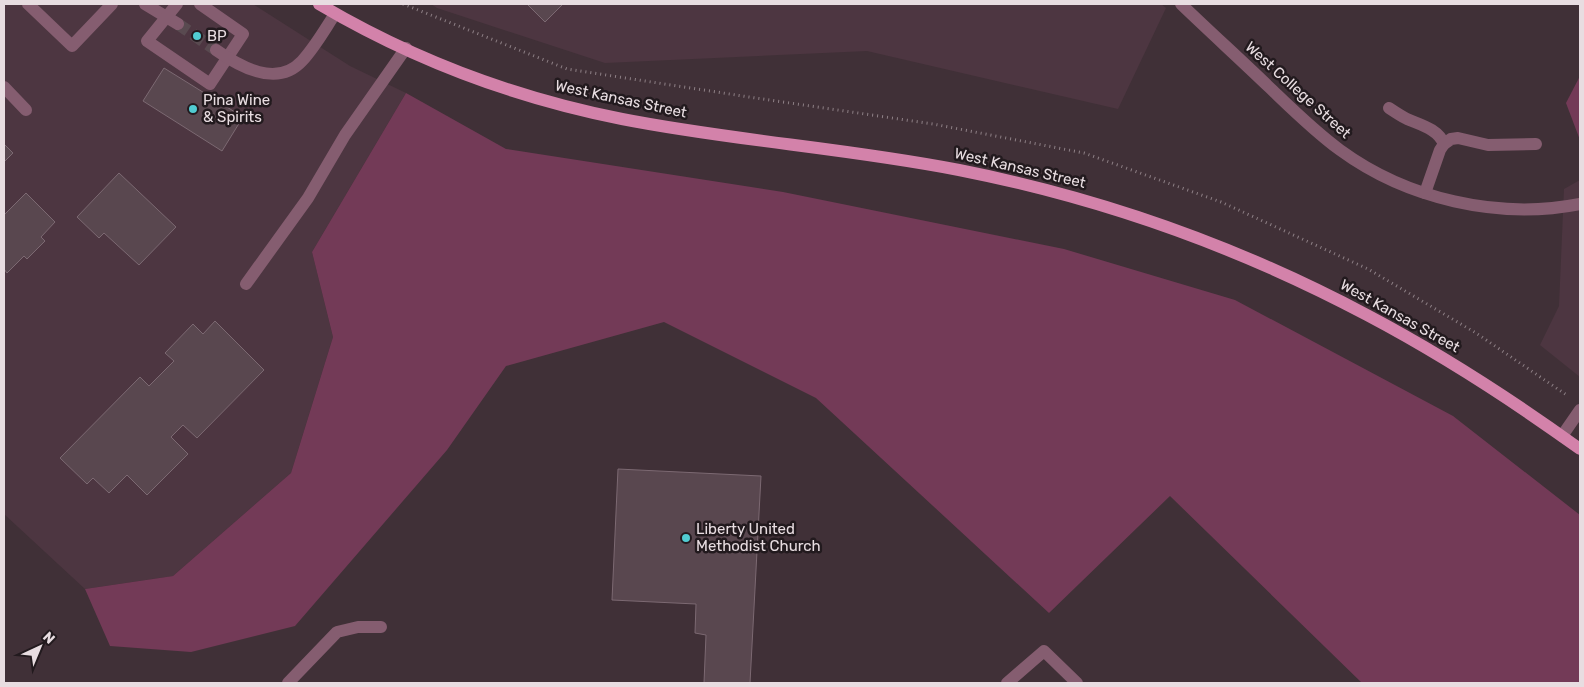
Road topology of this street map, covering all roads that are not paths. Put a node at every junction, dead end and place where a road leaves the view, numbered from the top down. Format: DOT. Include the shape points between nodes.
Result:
graph roads {
  1 [pos="28,4"];
  2 [pos="112,4"];
  3 [pos="145,4"];
  4 [pos="177,4"];
  5 [pos="200,4"];
  6 [pos="319,4"];
  7 [pos="1181,4"];
  8 [pos="335,14"];
  9 [pos="166,17"];
  10 [pos="178,24"];
  11 [pos="406,48"];
  12 [pos="216,50"];
  13 [pos="227,58"];
  14 [pos="4,87"];
  15 [pos="1389,108"];
  16 [pos="26,110"];
  17 [pos="1444,144"];
  18 [pos="1536,144"];
  19 [pos="1425,192"];
  20 [pos="1580,204"];
  21 [pos="246,284"];
  22 [pos="1580,410"];
  23 [pos="1562,436"];
  24 [pos="1580,449"];
  25 [pos="381,628"];
  26 [pos="288,683"];
  27 [pos="1007,683"];
  28 [pos="1077,683"];
  1 -- 2 [label="street" via="72,46"];
  3 -- 9 [label="street"];
  4 -- 9 [label="street"];
  5 -- 13 [label="street" via="243,34"];
  6 -- 8 [label="main road, West Kansas Street"];
  7 -- 19 [label="street, West College Street" via="1310,126 1340,150 1372,171"];
  8 -- 11 [label="main road, West Kansas Street"];
  8 -- 13 [label="street" via="302,62 281,74 261,74"];
  9 -- 10 [label="street"];
  9 -- 13 [label="street" via="148,41 210,84"];
  11 -- 21 [label="street" via="345,135 308,198"];
  11 -- 23 [label="main road, West Kansas Street" via="496,85 582,110 663,126 958,170 1017,182 1147,219 1284,274 1368,315 1455,365"];
  12 -- 13 [label="street"];
  14 -- 16 [label="street"];
  15 -- 17 [label="street" via="1436,132"];
  17 -- 18 [label="street" via="1458,138 1488,145"];
  17 -- 19 [label="street"];
  19 -- 20 [label="street, West College Street" via="1487,207 1526,209"];
  22 -- 23 [label="street"];
  23 -- 24 [label="main road, West Kansas Street"];
  25 -- 26 [label="street" via="358,627 337,632"];
  27 -- 28 [label="street" via="1044,651"];
}
